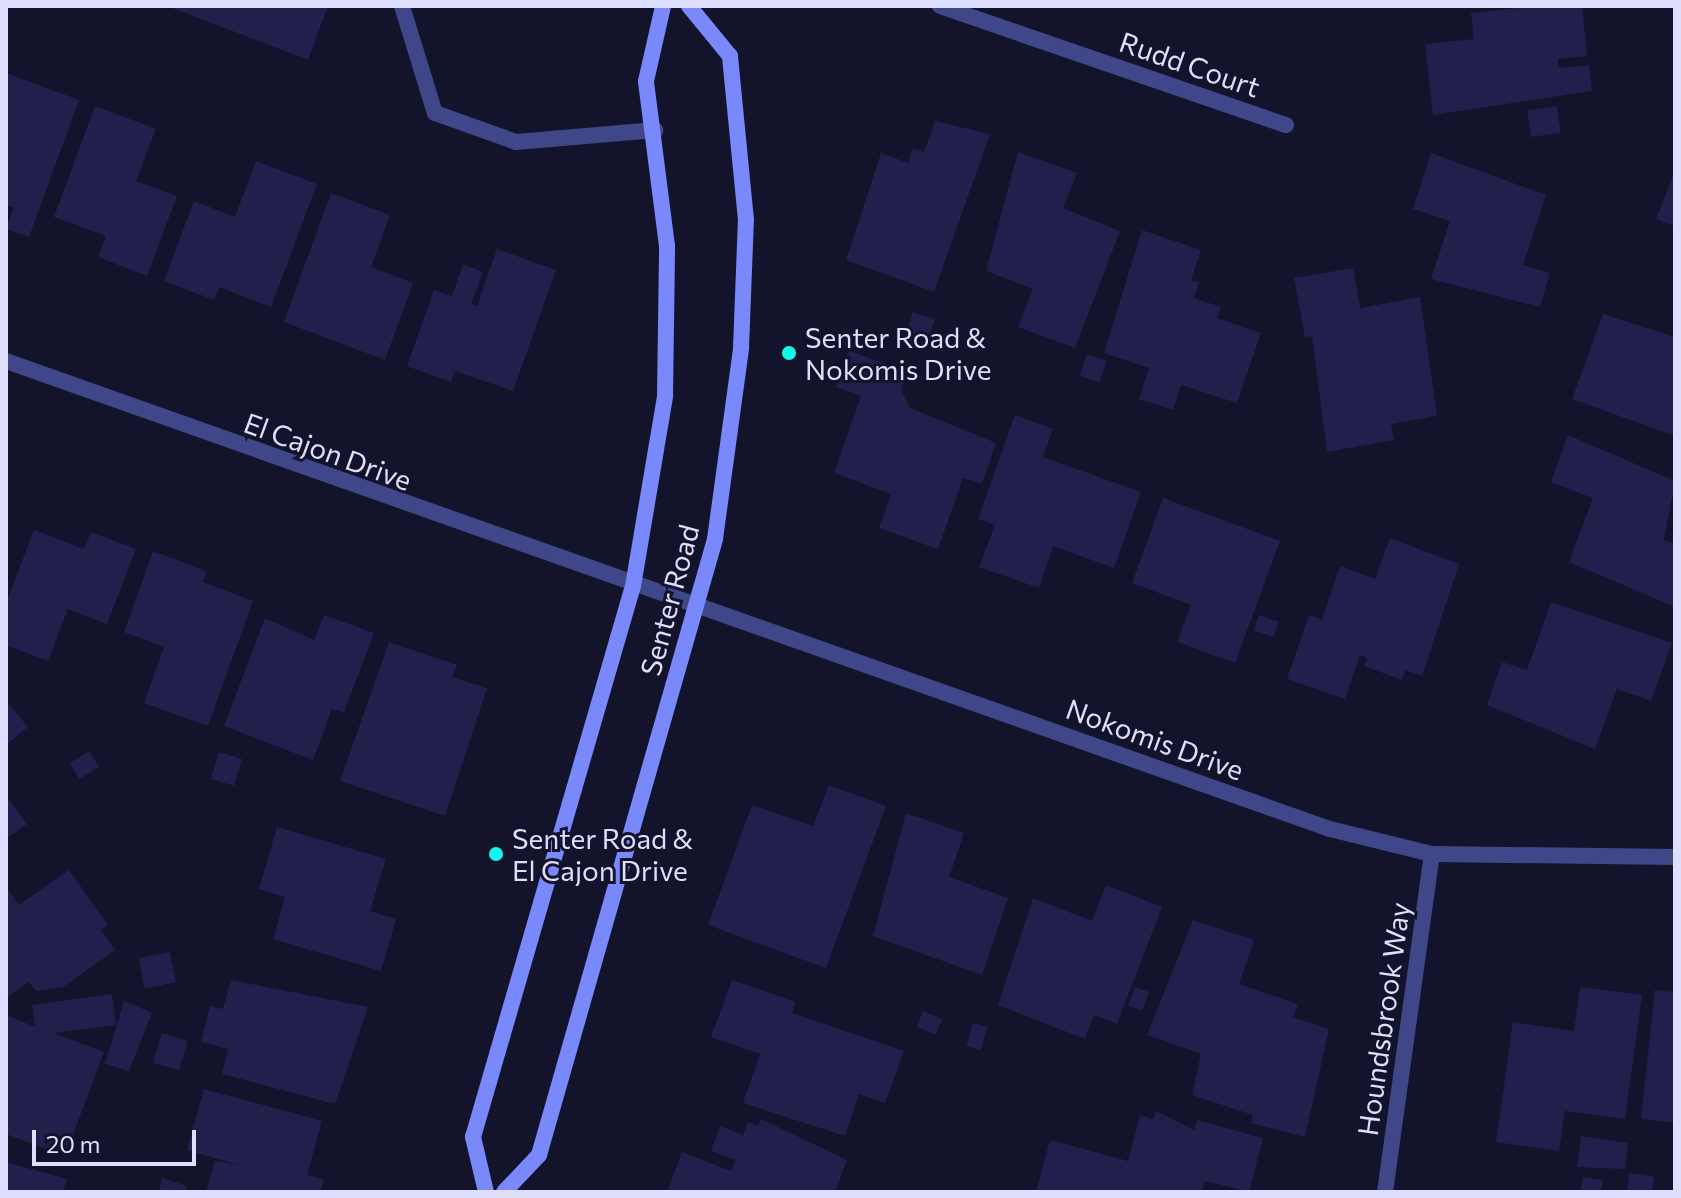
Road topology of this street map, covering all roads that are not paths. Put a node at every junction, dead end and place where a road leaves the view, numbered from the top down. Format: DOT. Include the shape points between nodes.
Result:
graph roads {
  1 [pos="402,6"];
  2 [pos="663,6"];
  3 [pos="689,6"];
  4 [pos="940,6"];
  5 [pos="1286,125"];
  6 [pos="655,130"];
  7 [pos="6,361"];
  8 [pos="633,586"];
  9 [pos="696,606"];
  10 [pos="1432,854"];
  11 [pos="1675,857"];
  12 [pos="486,1192"];
  13 [pos="504,1192"];
  14 [pos="1385,1192"];
  1 -- 6 [label="street" via="435,113 516,142"];
  2 -- 6 [label="main road, Senter Road" via="646,81"];
  3 -- 9 [label="main road, Senter Road" via="730,56 746,220 741,348 715,539"];
  4 -- 5 [label="street, Rudd Court"];
  6 -- 8 [label="main road, Senter Road" via="667,246 665,396"];
  7 -- 8 [label="street, El Cajon Drive"];
  8 -- 9 [label="street, Nokomis Drive"];
  8 -- 12 [label="main road, Senter Road" via="473,1137"];
  9 -- 10 [label="street, Nokomis Drive" via="1330,829"];
  9 -- 13 [label="main road, Senter Road" via="539,1155"];
  10 -- 11 [label="street, Nokomis Drive"];
  10 -- 14 [label="street, Houndsbrook Way"];
}
